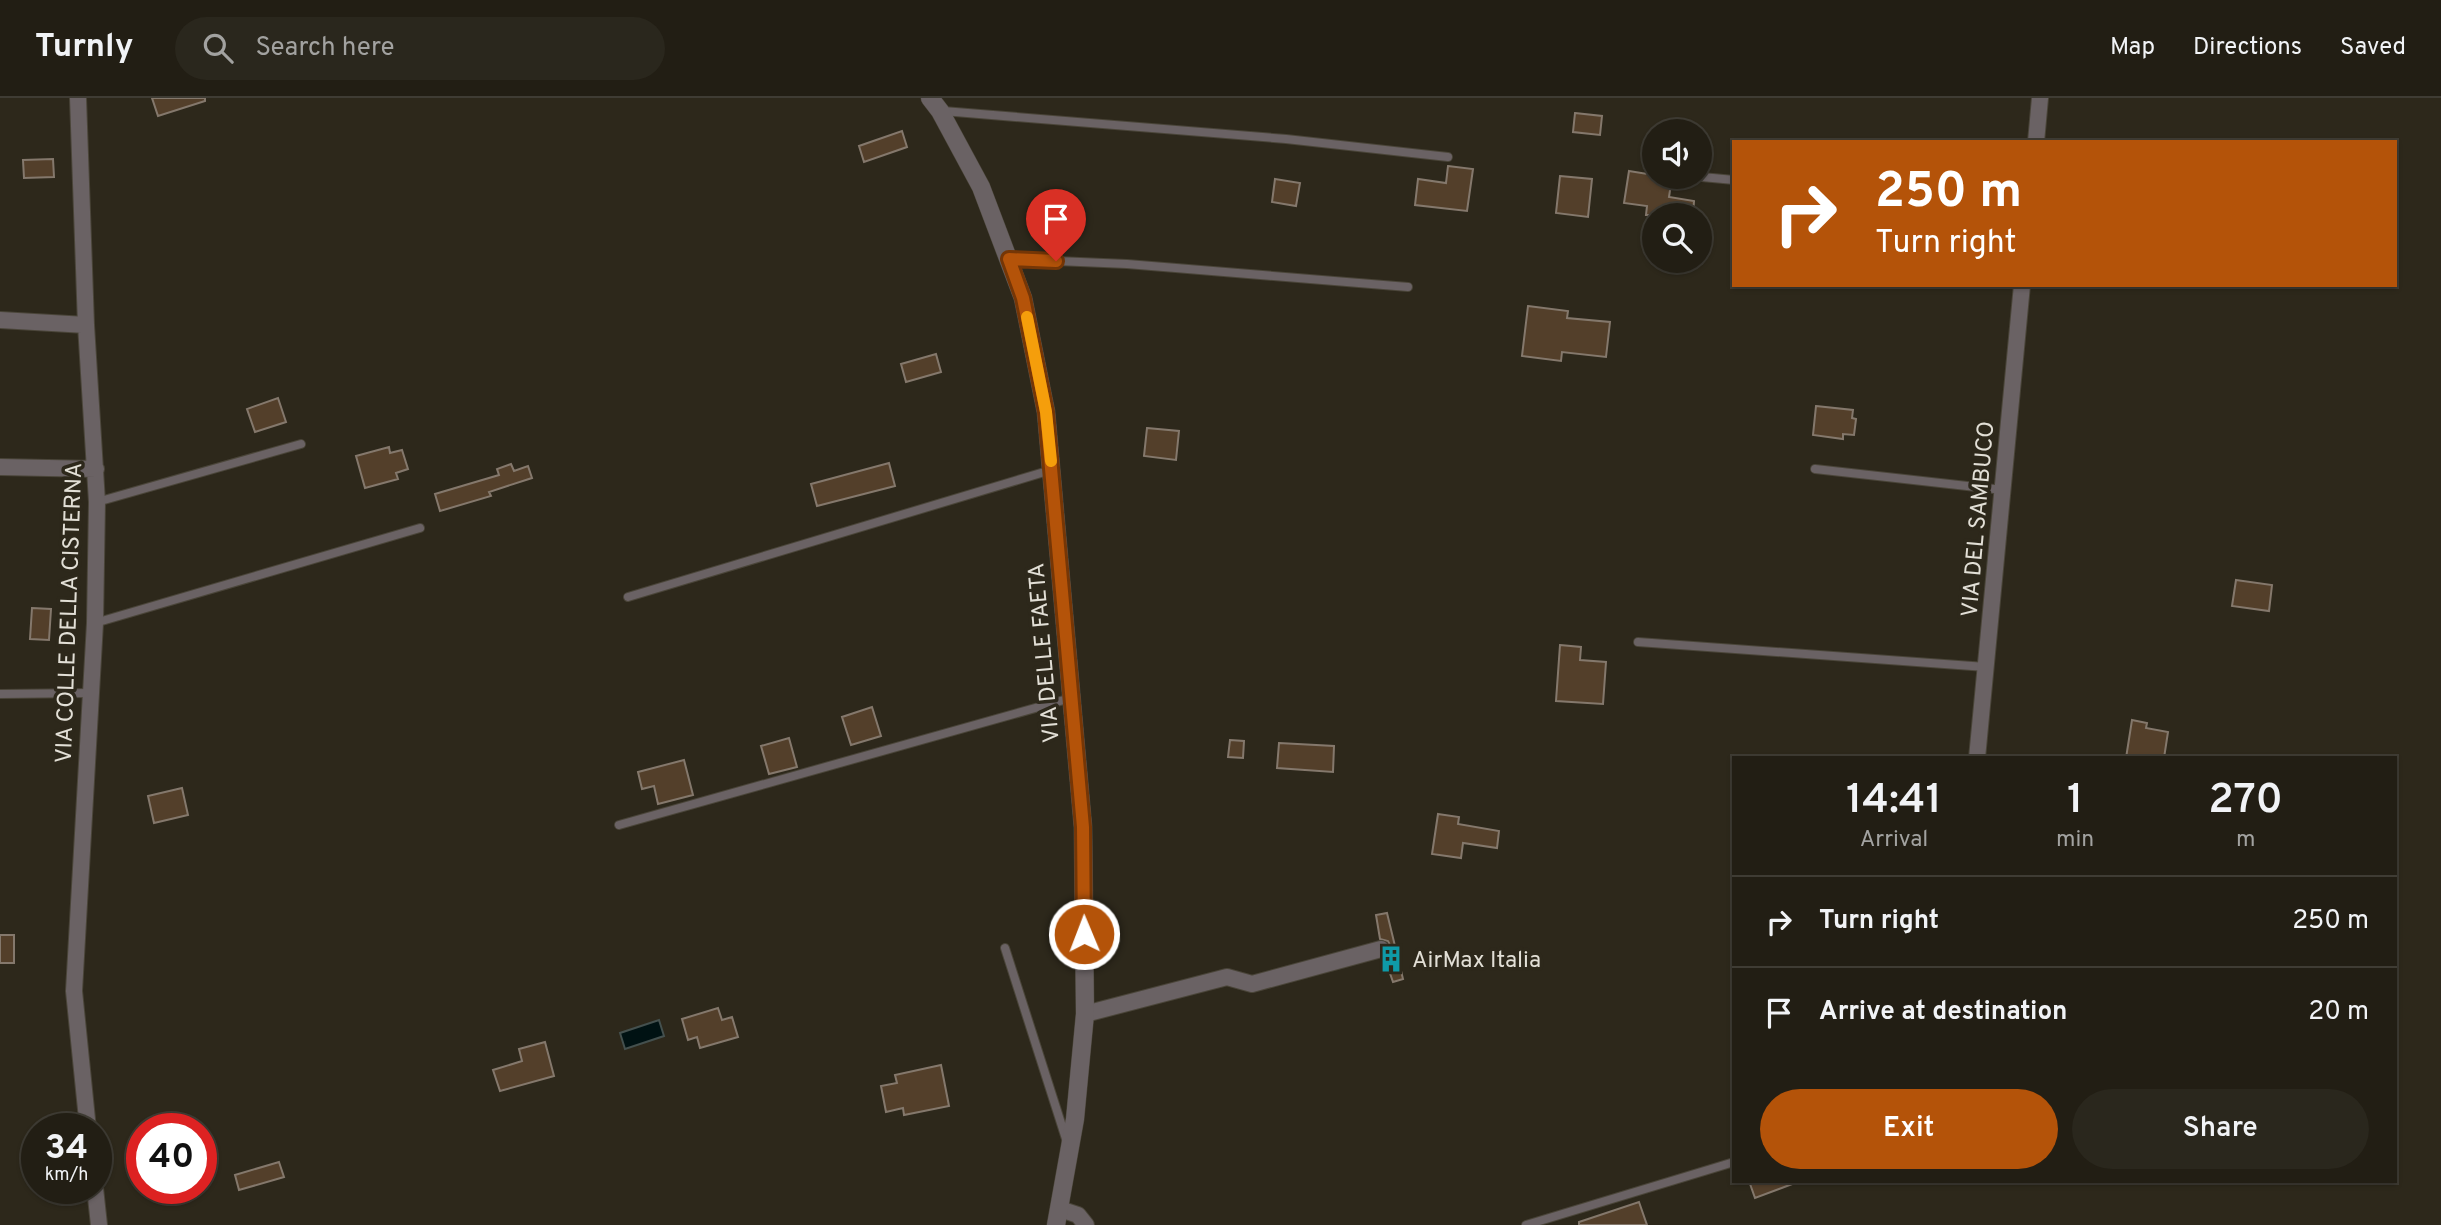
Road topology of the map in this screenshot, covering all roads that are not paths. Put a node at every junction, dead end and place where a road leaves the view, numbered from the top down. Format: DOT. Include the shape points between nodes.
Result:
graph roads {
  1 [pos="78,98"];
  2 [pos="2040,98"];
  3 [pos="935,104"];
  4 [pos="2036,140"];
  5 [pos="1448,157"];
  6 [pos="1712,178"];
  7 [pos="1732,180"];
  8 [pos="1009,259"];
  9 [pos="1408,287"];
  10 [pos="2022,287"];
  11 [pos="0,320"];
  12 [pos="86,325"];
  13 [pos="301,444"];
  14 [pos="0,467"];
  15 [pos="96,469"];
  16 [pos="1815,469"];
  17 [pos="1052,470"];
  18 [pos="2003,490"];
  19 [pos="97,502"];
  20 [pos="420,528"];
  21 [pos="628,597"];
  22 [pos="95,623"];
  23 [pos="1638,642"];
  24 [pos="1986,667"];
  25 [pos="91,693"];
  26 [pos="0,694"];
  27 [pos="1072,698"];
  28 [pos="1977,756"];
  29 [pos="619,825"];
  30 [pos="1005,948"];
  31 [pos="1381,949"];
  32 [pos="1085,1014"];
  33 [pos="86,1113"];
  34 [pos="1070,1153"];
  35 [pos="1732,1163"];
  36 [pos="97,1204"];
  37 [pos="1058,1217"];
  38 [pos="99,1225"];
  39 [pos="1086,1225"];
  40 [pos="1526,1225"];
  1 -- 12 [label="street, VIA COLLE DELLA CISTERNA"];
  2 -- 4 [label="street"];
  3 -- 5 [label="lane"];
  3 -- 8 [label="street, VIA DELLE FAETA" via="981,187"];
  6 -- 7 [label="lane"];
  8 -- 9 [label="lane"];
  8 -- 17 [label="street, VIA DELLE FAETA" via="1026,310"];
  10 -- 18 [label="street, VIA DEL SAMBUCO"];
  11 -- 12 [label="street"];
  12 -- 15 [label="street, VIA COLLE DELLA CISTERNA"];
  13 -- 19 [label="lane"];
  14 -- 15 [label="street"];
  15 -- 19 [label="street, VIA COLLE DELLA CISTERNA"];
  16 -- 18 [label="lane"];
  17 -- 21 [label="lane"];
  17 -- 27 [label="street, VIA DELLE FAETA"];
  18 -- 24 [label="street, VIA DEL SAMBUCO"];
  19 -- 22 [label="street, VIA COLLE DELLA CISTERNA"];
  20 -- 22 [label="lane"];
  22 -- 25 [label="street, VIA COLLE DELLA CISTERNA"];
  23 -- 24 [label="lane"];
  24 -- 28 [label="street, VIA DEL SAMBUCO"];
  25 -- 26 [label="lane"];
  25 -- 33 [label="street, VIA COLLE DELLA CISTERNA" via="74,991"];
  27 -- 29 [label="lane"];
  27 -- 32 [label="street, VIA DELLE FAETA" via="1083,827"];
  30 -- 34 [label="lane"];
  31 -- 32 [label="street" via="1252,984 1227,977"];
  32 -- 34 [label="street, VIA DELLE FAETA"];
  34 -- 37 [label="street, VIA DELLE FAETA"];
  35 -- 40 [label="lane"];
  36 -- 38 [label="street"];
  37 -- 39 [label="street" via="1078,1215"];
}
